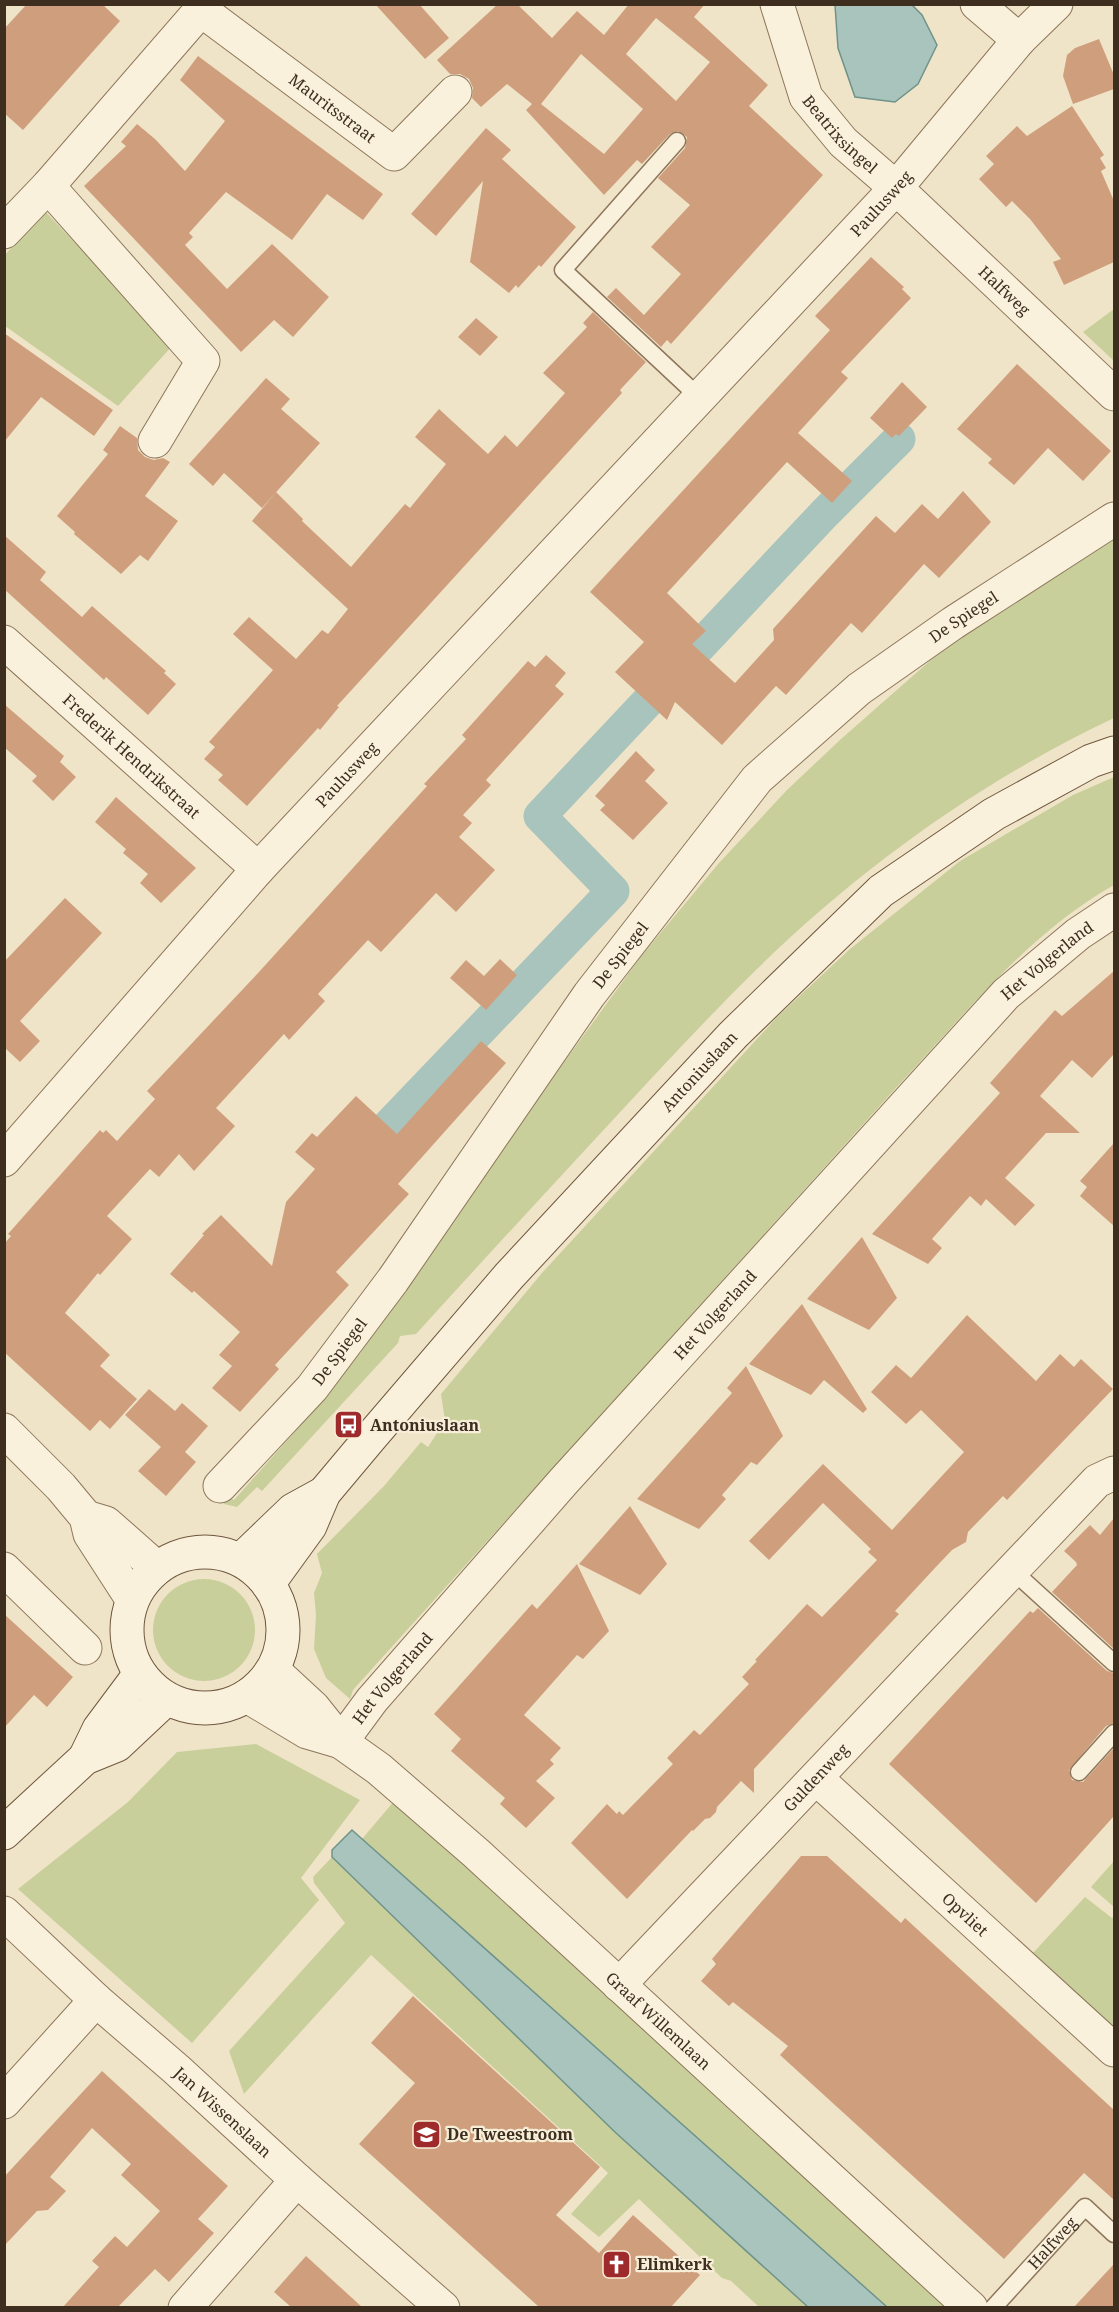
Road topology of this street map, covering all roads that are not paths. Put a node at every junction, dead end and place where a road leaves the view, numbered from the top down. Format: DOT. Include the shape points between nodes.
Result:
graph roads {
  1 [pos="777,4"];
  2 [pos="977,4"];
  3 [pos="1056,4"];
  4 [pos="200,6"];
  5 [pos="1018,40"];
  6 [pos="455,92"];
  7 [pos="677,141"];
  8 [pos="48,186"];
  9 [pos="896,188"];
  10 [pos="4,232"];
  11 [pos="1114,394"];
  12 [pos="700,398"];
  13 [pos="155,441"];
  14 [pos="1114,519"];
  15 [pos="4,642"];
  16 [pos="1114,753"];
  17 [pos="258,869"];
  18 [pos="1114,910"];
  19 [pos="4,1160"];
  20 [pos="5,1431"];
  21 [pos="1114,1473"];
  22 [pos="220,1486"];
  23 [pos="324,1493"];
  24 [pos="86,1517"];
  25 [pos="241,1560"];
  26 [pos="157,1568"];
  27 [pos="4,1569"];
  28 [pos="1012,1570"];
  29 [pos="268,1584"];
  30 [pos="132,1599"];
  31 [pos="85,1648"];
  32 [pos="1114,1663"];
  33 [pos="273,1670"];
  34 [pos="140,1674"];
  35 [pos="247,1696"];
  36 [pos="166,1699"];
  37 [pos="1114,1733"];
  38 [pos="340,1742"];
  39 [pos="85,1758"];
  40 [pos="1079,1772"];
  41 [pos="816,1778"];
  42 [pos="4,1833"];
  43 [pos="4,1913"];
  44 [pos="619,1985"];
  45 [pos="96,2000"];
  46 [pos="1114,2050"];
  47 [pos="4,2102"];
  48 [pos="297,2180"];
  49 [pos="1114,2234"];
  50 [pos="185,2307"];
  51 [pos="443,2307"];
  52 [pos="971,2307"];
  53 [pos="993,2307"];
  1 -- 9 [label="street, Beatrixsingel" via="806,97 843,142"];
  2 -- 5 [label="street"];
  3 -- 5 [label="street, Paulusweg"];
  4 -- 6 [label="street, Mauritsstraat" via="394,154"];
  4 -- 8 [label="street, Mauritsstraat"];
  5 -- 9 [label="street, Paulusweg"];
  7 -- 12 [label="lane" via="563,270"];
  8 -- 10 [label="street, Mauritsstraat"];
  8 -- 13 [label="street" via="203,361"];
  9 -- 11 [label="street, Halfweg"];
  9 -- 12 [label="street, Paulusweg"];
  12 -- 17 [label="street, Paulusweg"];
  14 -- 22 [label="street, De Spiegel" via="859,689 757,779 589,995 393,1280 312,1388"];
  15 -- 17 [label="street, Frederik Hendrikstraat"];
  16 -- 23 [label="street, Antoniuslaan" via="1091,761 994,814 881,891 733,1035 509,1276"];
  17 -- 19 [label="street, Paulusweg"];
  18 -- 38 [label="street, Het Volgerland" via="1078,934 1006,994 571,1474 372,1700"];
  20 -- 24 [label="street"];
  21 -- 28 [label="street, Guldenweg" via="1096,1481"];
  23 -- 25 [label="street, Antoniuslaan" via="293,1510"];
  23 -- 29 [label="street, Antoniuslaan" via="310,1526"];
  24 -- 26 [label="street" via="106,1523"];
  24 -- 30 [label="street" via="90,1534"];
  25 -- 26 [label="street" via="204,1551 179,1556"];
  25 -- 29 [label="street"];
  26 -- 30 [label="street"];
  27 -- 31 [label="street"];
  28 -- 32 [label="lane"];
  28 -- 41 [label="street, Guldenweg"];
  29 -- 33 [label="street" via="284,1626"];
  30 -- 34 [label="street" via="126,1638"];
  33 -- 35 [label="street"];
  33 -- 38 [label="street, Graaf Willemlaan" via="313,1707"];
  34 -- 36 [label="street"];
  34 -- 39 [label="street" via="99,1729"];
  35 -- 36 [label="street" via="216,1708 190,1707"];
  35 -- 38 [label="street, Graaf Willemlaan" via="307,1732"];
  36 -- 39 [label="street" via="117,1745"];
  37 -- 40 [label="lane"];
  38 -- 44 [label="street, Graaf Willemlaan" via="378,1769 476,1853"];
  39 -- 42 [label="street"];
  41 -- 44 [label="street, Guldenweg"];
  41 -- 46 [label="street, Opvliet"];
  43 -- 45 [label="street, Jan Wissenslaan"];
  44 -- 52 [label="street, Graaf Willemlaan"];
  45 -- 47 [label="street"];
  45 -- 48 [label="street, Jan Wissenslaan"];
  48 -- 50 [label="street"];
  48 -- 51 [label="street, Jan Wissenslaan"];
  49 -- 53 [label="lane, Halfweg" via="1085,2207"];
}
